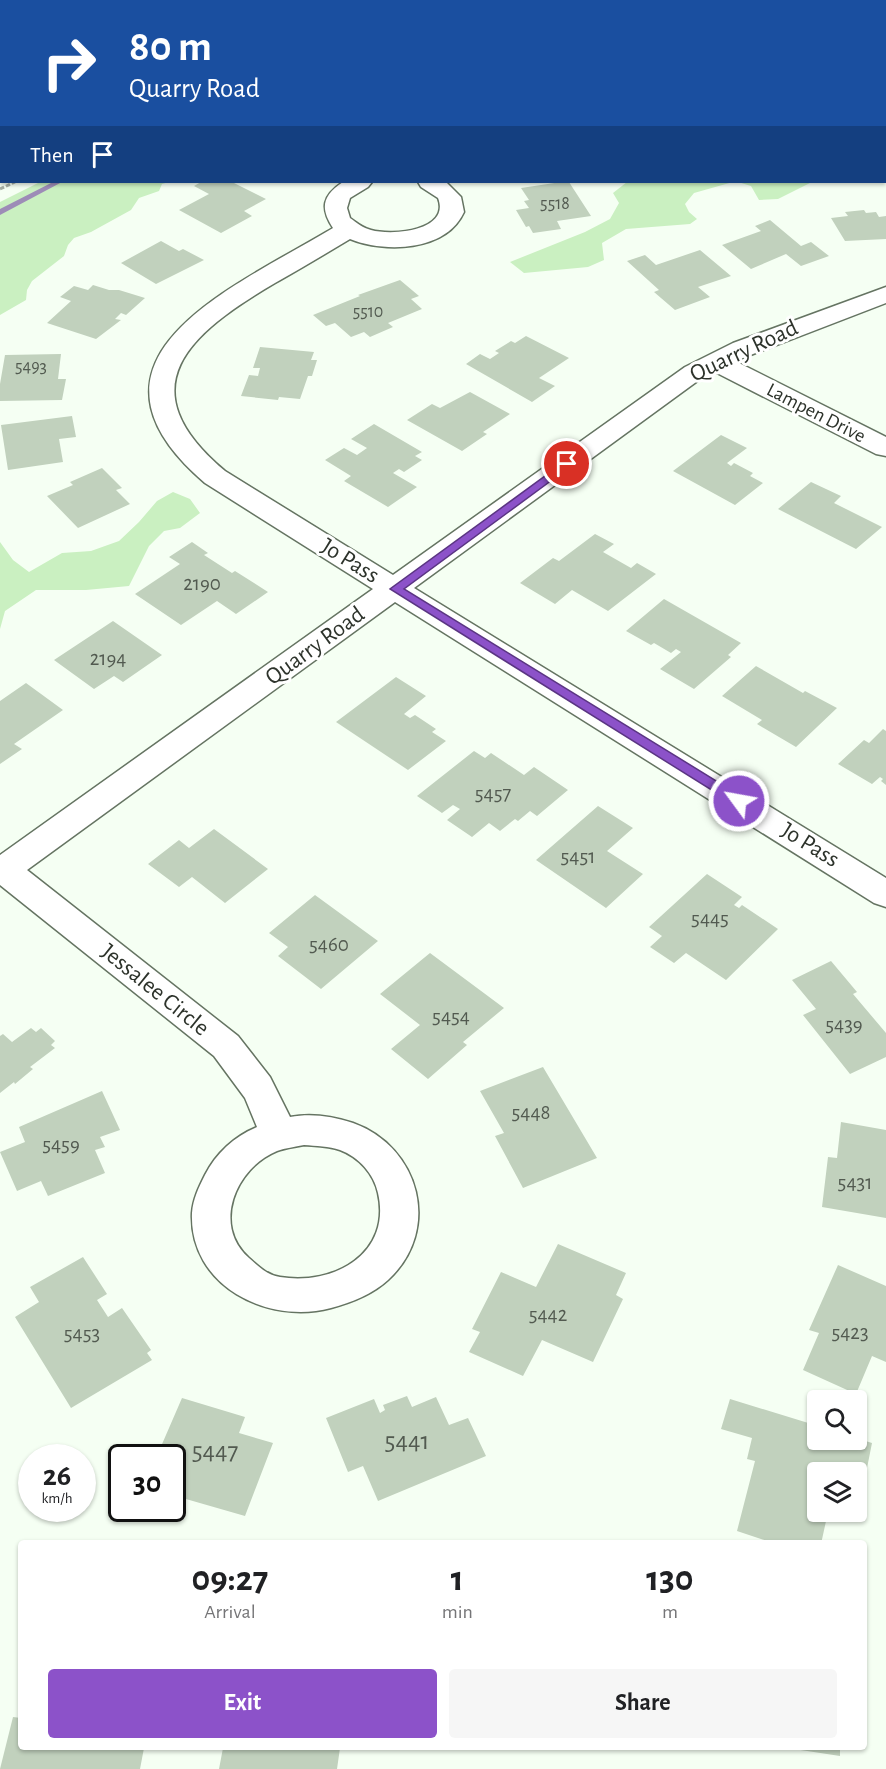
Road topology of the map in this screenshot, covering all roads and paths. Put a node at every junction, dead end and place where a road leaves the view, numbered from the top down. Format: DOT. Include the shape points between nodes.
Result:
graph roads {
  1 [pos="358,183"];
  2 [pos="431,183"];
  3 [pos="349,229"];
  4 [pos="886,294"];
  5 [pos="714,361"];
  6 [pos="886,448"];
  7 [pos="396,589"];
  8 [pos="2,871"];
  9 [pos="886,894"];
  10 [pos="278,1135"];
  1 -- 3 [label="street" via="345,189 334,205 340,222"];
  2 -- 3 [label="street" via="447,193 453,209 450,217 432,231 389,240"];
  3 -- 7 [label="street, Jo Pass" via="203,319 175,351 164,376 162,401 172,434 197,464"];
  4 -- 5 [label="street, Quarry Road"];
  5 -- 6 [label="street, Lampen Drive"];
  5 -- 7 [label="street, Quarry Road"];
  7 -- 8 [label="street, Quarry Road"];
  7 -- 9 [label="street, Jo Pass"];
  8 -- 10 [label="street, Jessalee Circle" via="226,1046 261,1089"];
  10 -- 10 [label="street" via="254,1146 218,1182 210,1228 218,1251 233,1271 254,1286 279,1295 308,1297 335,1292 360,1280 381,1262 394,1241 401,1217 399,1194 391,1172 375,1153 354,1139 304,1130"];
}
